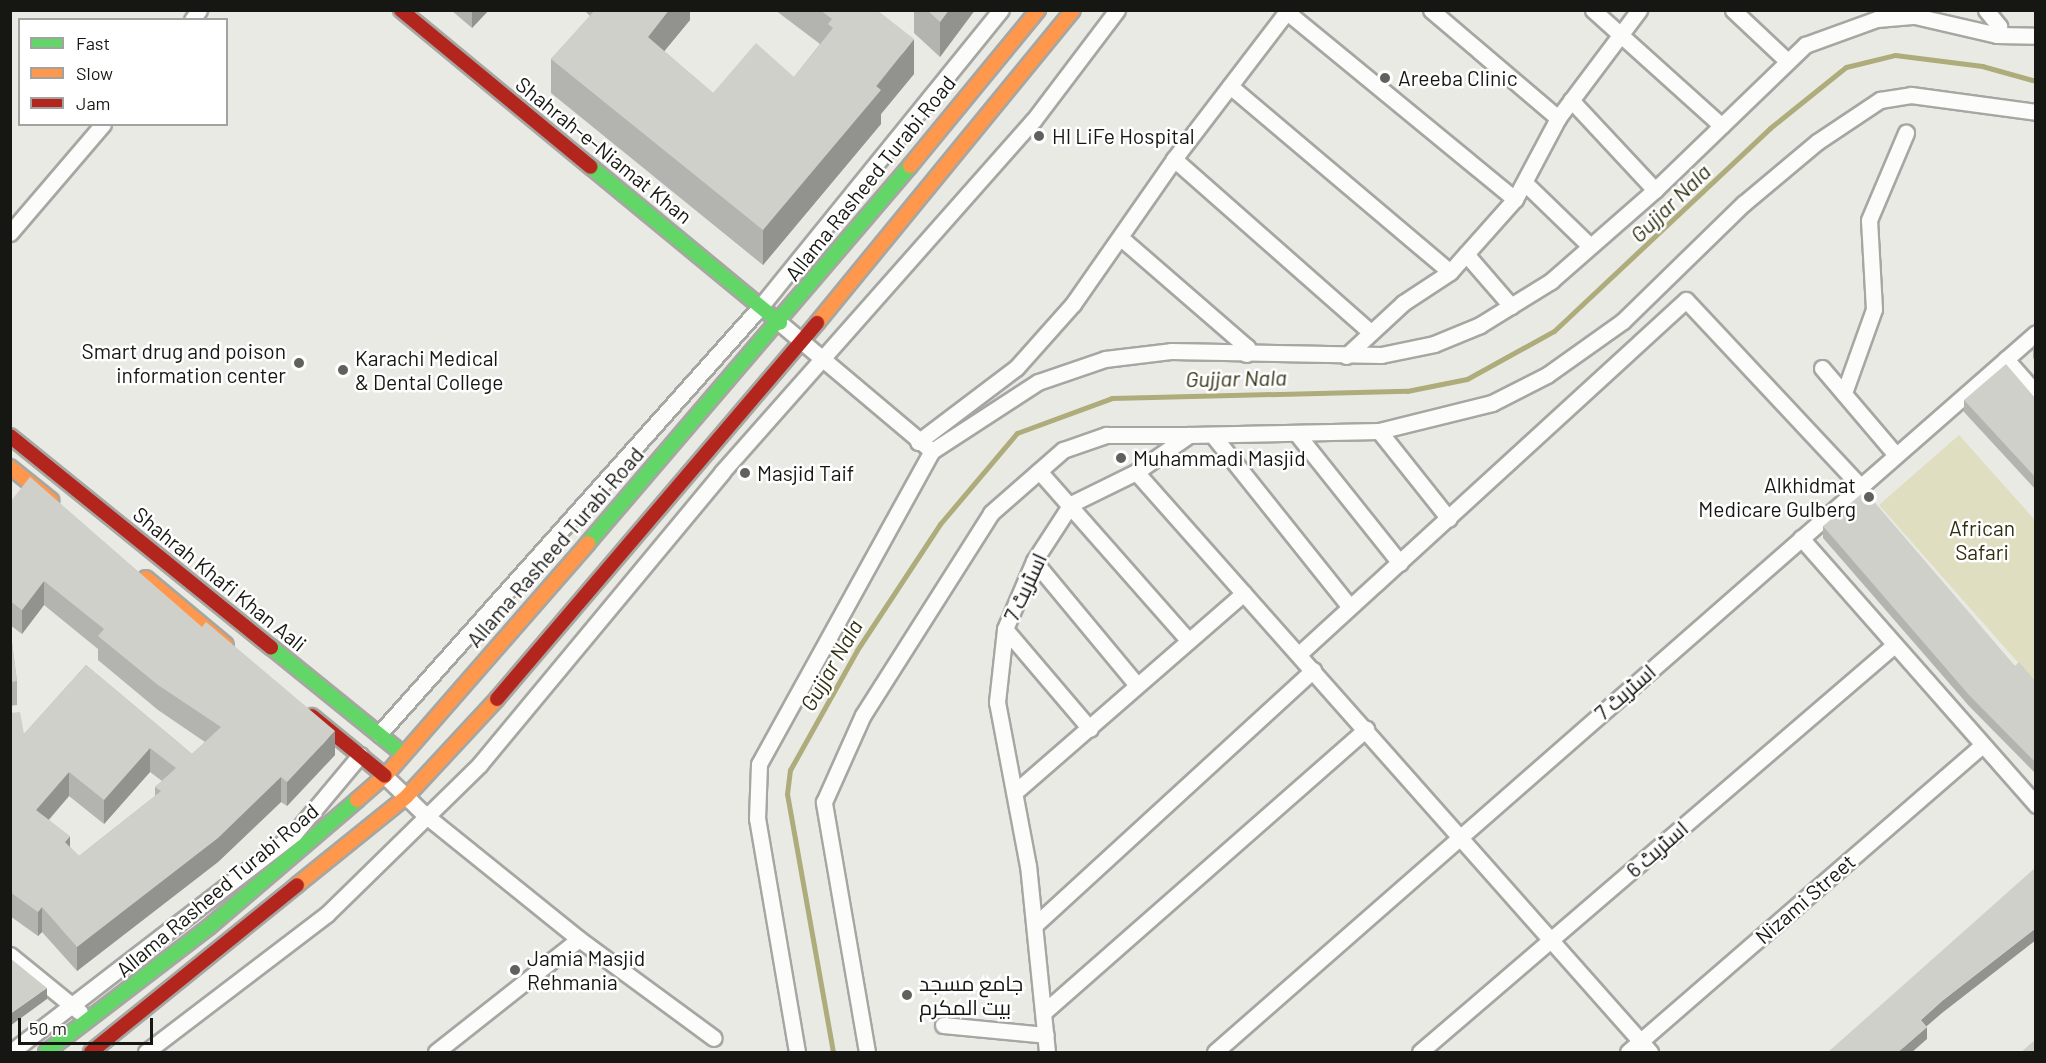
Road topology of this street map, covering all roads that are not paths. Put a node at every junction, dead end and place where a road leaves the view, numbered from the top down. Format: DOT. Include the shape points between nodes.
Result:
graph roads {
  1 [pos="1001,10"];
  2 [pos="1073,10"];
  3 [pos="1117,10"];
  4 [pos="1431,10"];
  5 [pos="1593,10"];
  6 [pos="1639,10"];
  7 [pos="1733,10"];
  8 [pos="1986,10"];
  9 [pos="1038,11"];
  10 [pos="1288,11"];
  11 [pos="406,12"];
  12 [pos="1872,15"];
  13 [pos="1622,32"];
  14 [pos="1997,35"];
  15 [pos="2036,36"];
  16 [pos="1786,60"];
  17 [pos="1230,86"];
  18 [pos="1571,100"];
  19 [pos="2036,112"];
  20 [pos="1558,118"];
  21 [pos="101,126"];
  22 [pos="1722,126"];
  23 [pos="1906,133"];
  24 [pos="1174,159"];
  25 [pos="1526,184"];
  26 [pos="1655,190"];
  27 [pos="1515,199"];
  28 [pos="10,233"];
  29 [pos="1121,238"];
  30 [pos="1589,244"];
  31 [pos="1466,254"];
  32 [pos="1450,272"];
  33 [pos="761,306"];
  34 [pos="1511,306"];
  35 [pos="780,323"];
  36 [pos="1369,331"];
  37 [pos="2036,333"];
  38 [pos="802,342"];
  39 [pos="1246,354"];
  40 [pos="1346,356"];
  41 [pos="2006,359"];
  42 [pos="824,360"];
  43 [pos="1822,368"];
  44 [pos="1844,393"];
  45 [pos="2036,393"];
  46 [pos="972,398"];
  47 [pos="985,412"];
  48 [pos="1379,431"];
  49 [pos="1298,434"];
  50 [pos="1189,435"];
  51 [pos="10,436"];
  52 [pos="1215,438"];
  53 [pos="918,442"];
  54 [pos="932,451"];
  55 [pos="1896,455"];
  56 [pos="10,467"];
  57 [pos="1039,471"];
  58 [pos="1136,472"];
  59 [pos="31,483"];
  60 [pos="1860,486"];
  61 [pos="17,500"];
  62 [pos="1071,504"];
  63 [pos="67,513"];
  64 [pos="1449,519"];
  65 [pos="1801,538"];
  66 [pos="1034,561"];
  67 [pos="1400,563"];
  68 [pos="131,566"];
  69 [pos="1244,593"];
  70 [pos="1349,606"];
  71 [pos="1005,629"];
  72 [pos="1188,640"];
  73 [pos="1893,646"];
  74 [pos="1299,654"];
  75 [pos="241,657"];
  76 [pos="1313,670"];
  77 [pos="1136,684"];
  78 [pos="296,702"];
  79 [pos="1090,729"];
  80 [pos="1366,729"];
  81 [pos="379,734"];
  82 [pos="1982,745"];
  83 [pos="403,754"];
  84 [pos="360,755"];
  85 [pos="385,776"];
  86 [pos="1015,792"];
  87 [pos="406,797"];
  88 [pos="2036,805"];
  89 [pos="424,814"];
  90 [pos="1462,835"];
  91 [pos="1036,924"];
  92 [pos="579,939"];
  93 [pos="1552,939"];
  94 [pos="10,955"];
  95 [pos="74,1007"];
  96 [pos="1044,1012"];
  97 [pos="91,1022"];
  98 [pos="943,1025"];
  99 [pos="1046,1035"];
  100 [pos="714,1038"];
  101 [pos="1646,1047"];
  102 [pos="11,1053"];
  103 [pos="46,1053"];
  104 [pos="91,1053"];
  105 [pos="146,1053"];
  106 [pos="436,1053"];
  107 [pos="797,1053"];
  108 [pos="867,1053"];
  109 [pos="1047,1053"];
  110 [pos="1215,1053"];
  111 [pos="1420,1053"];
  112 [pos="1628,1053"];
  1 -- 33 [label="street"];
  2 -- 38 [label="main road"];
  3 -- 42 [label="street" via="1033,121"];
  4 -- 20 [label="street"];
  5 -- 13 [label="street"];
  6 -- 13 [label="street"];
  7 -- 16 [label="street"];
  8 -- 14 [label="street" via="1999,26"];
  9 -- 35 [label="main road, Allama Rasheed Turabi Road"];
  10 -- 17 [label="street"];
  10 -- 27 [label="street"];
  11 -- 33 [label="main road, Shahrah-e-Niamat Khan"];
  12 -- 14 [label="street" via="1915,16"];
  12 -- 16 [label="street" via="1805,45"];
  13 -- 18 [label="street"];
  13 -- 22 [label="street"];
  14 -- 15 [label="street"];
  16 -- 22 [label="street"];
  17 -- 24 [label="street"];
  17 -- 32 [label="street"];
  18 -- 20 [label="street"];
  18 -- 26 [label="street"];
  19 -- 48 [label="street" via="1911,95 1858,112 1743,204 1623,321 1547,375 1492,403 1430,423"];
  20 -- 25 [label="street"];
  21 -- 28 [label="street"];
  22 -- 26 [label="street"];
  23 -- 44 [label="street" via="1869,220 1874,309"];
  24 -- 29 [label="street"];
  24 -- 36 [label="street"];
  25 -- 27 [label="street"];
  25 -- 30 [label="street"];
  26 -- 30 [label="street"];
  27 -- 31 [label="street"];
  29 -- 39 [label="street" via="1247,347"];
  29 -- 46 [label="street" via="1073,304 1016,368"];
  30 -- 34 [label="street" via="1551,281"];
  31 -- 32 [label="street"];
  31 -- 34 [label="street"];
  32 -- 36 [label="street"];
  33 -- 35 [label="main road, Shahrah-e-Niamat Khan"];
  33 -- 81 [label="street"];
  34 -- 40 [label="street" via="1434,344"];
  35 -- 38 [label="street"];
  35 -- 83 [label="main road, Allama Rasheed Turabi Road"];
  36 -- 40 [label="street"];
  37 -- 41 [label="street, اسٹریٹ 7"];
  38 -- 42 [label="street"];
  38 -- 87 [label="main road" via="496,701"];
  39 -- 40 [label="street"];
  39 -- 47 [label="street" via="1171,351 1105,359 1038,382"];
  41 -- 45 [label="street"];
  41 -- 55 [label="street, اسٹریٹ 7"];
  42 -- 53 [label="street"];
  42 -- 89 [label="street" via="722,472 480,764"];
  43 -- 44 [label="street"];
  44 -- 55 [label="street"];
  46 -- 47 [label="street"];
  46 -- 53 [label="street"];
  47 -- 54 [label="street"];
  48 -- 49 [label="street"];
  48 -- 64 [label="street"];
  49 -- 52 [label="street"];
  49 -- 67 [label="street"];
  50 -- 52 [label="street"];
  50 -- 57 [label="street" via="1106,435 1062,450"];
  50 -- 58 [label="street"];
  51 -- 81 [label="main road, Shahrah Khafi Khan Aali"];
  52 -- 70 [label="street"];
  53 -- 54 [label="street"];
  54 -- 107 [label="street" via="759,764 757,819"];
  55 -- 60 [label="street, اسٹریٹ 7"];
  56 -- 59 [label="main road"];
  57 -- 62 [label="street"];
  57 -- 108 [label="street" via="991,513 950,575 863,715 824,802"];
  58 -- 62 [label="street"];
  58 -- 69 [label="street"];
  59 -- 61 [label="street"];
  59 -- 63 [label="main road"];
  60 -- 64 [label="street" via="1686,300"];
  60 -- 65 [label="street, اسٹریٹ 7"];
  62 -- 66 [label="street, اسٹریٹ 7"];
  62 -- 72 [label="street"];
  64 -- 67 [label="street"];
  65 -- 73 [label="street"];
  65 -- 90 [label="street, اسٹریٹ 7"];
  66 -- 71 [label="street, اسٹریٹ 7"];
  66 -- 77 [label="street"];
  67 -- 70 [label="street"];
  68 -- 75 [label="main road"];
  69 -- 72 [label="street"];
  69 -- 74 [label="street"];
  70 -- 74 [label="street"];
  71 -- 79 [label="street"];
  71 -- 86 [label="street, اسٹریٹ 7" via="997,702"];
  72 -- 77 [label="street"];
  73 -- 82 [label="street"];
  73 -- 93 [label="street, اسٹریٹ 6"];
  74 -- 76 [label="street"];
  76 -- 80 [label="street"];
  76 -- 91 [label="street"];
  77 -- 79 [label="street"];
  78 -- 84 [label="main road"];
  79 -- 86 [label="street"];
  80 -- 90 [label="street"];
  80 -- 96 [label="street"];
  81 -- 83 [label="main road, Shahrah Khafi Khan Aali"];
  82 -- 88 [label="street"];
  82 -- 101 [label="street, Nizami Street"];
  83 -- 85 [label="main road, Allama Rasheed Turabi Road"];
  84 -- 85 [label="main road"];
  84 -- 95 [label="street" via="294,834"];
  85 -- 87 [label="street"];
  85 -- 97 [label="main road, Allama Rasheed Turabi Road"];
  86 -- 91 [label="street, اسٹریٹ 7"];
  87 -- 89 [label="street"];
  87 -- 104 [label="main road"];
  89 -- 92 [label="street"];
  89 -- 105 [label="street" via="327,914"];
  90 -- 93 [label="street"];
  90 -- 110 [label="street, اسٹریٹ 7"];
  91 -- 96 [label="street, اسٹریٹ 7"];
  92 -- 100 [label="street"];
  92 -- 106 [label="street"];
  93 -- 101 [label="street"];
  93 -- 111 [label="street, اسٹریٹ 6"];
  94 -- 95 [label="street"];
  95 -- 97 [label="street"];
  95 -- 102 [label="street"];
  96 -- 99 [label="street, اسٹریٹ 7"];
  97 -- 103 [label="main road, Allama Rasheed Turabi Road"];
  98 -- 99 [label="street"];
  99 -- 109 [label="street, اسٹریٹ 7"];
  101 -- 112 [label="street, Nizami Street"];
}
